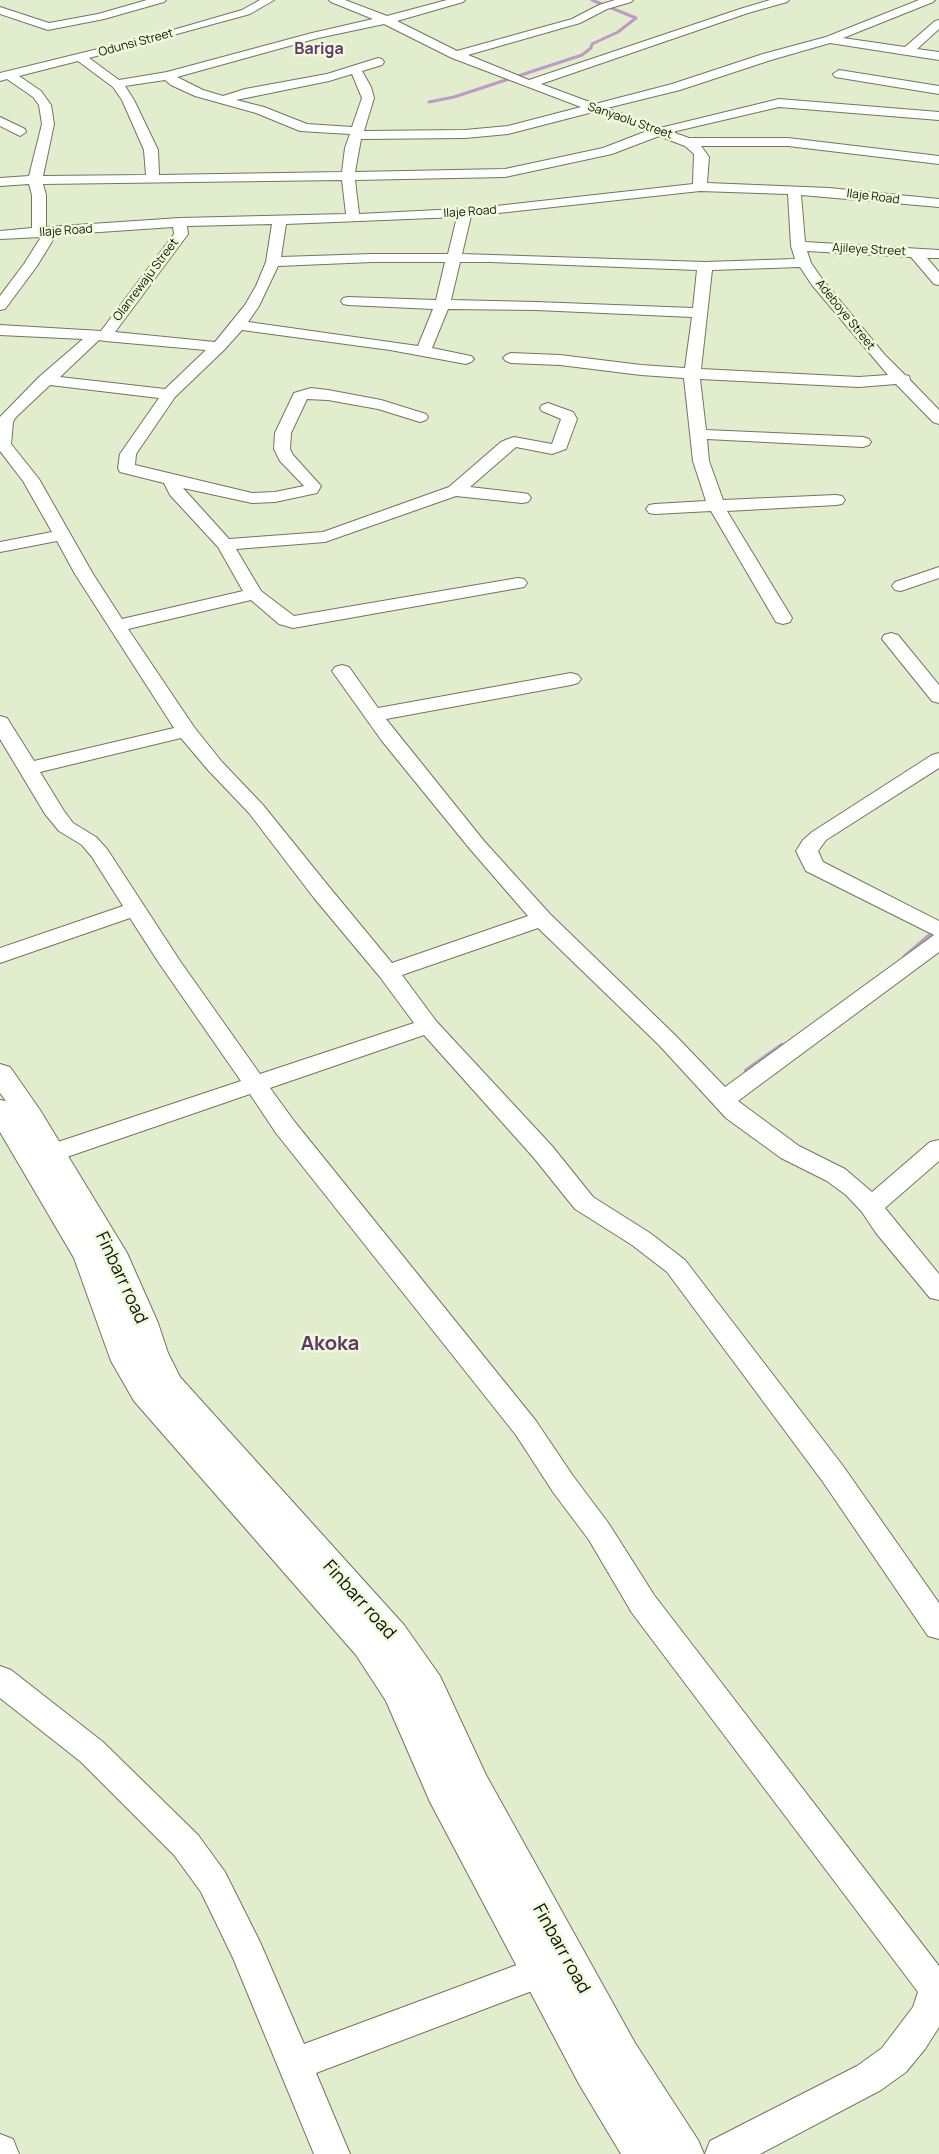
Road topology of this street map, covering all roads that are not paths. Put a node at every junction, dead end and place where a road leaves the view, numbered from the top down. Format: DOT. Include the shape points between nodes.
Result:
graph roads {
  1 [pos="160,0"];
  2 [pos="268,0"];
  3 [pos="335,0"];
  4 [pos="422,0"];
  5 [pos="459,0"];
  6 [pos="628,0"];
  7 [pos="783,0"];
  8 [pos="929,0"];
  9 [pos="103,6"];
  10 [pos="438,6"];
  11 [pos="0,10"];
  12 [pos="117,13"];
  13 [pos="386,20"];
  14 [pos="939,23"];
  15 [pos="830,39"];
  16 [pos="908,51"];
  17 [pos="456,55"];
  18 [pos="939,56"];
  19 [pos="81,58"];
  20 [pos="378,62"];
  21 [pos="356,70"];
  22 [pos="7,73"];
  23 [pos="839,74"];
  24 [pos="168,76"];
  25 [pos="526,83"];
  26 [pos="117,84"];
  27 [pos="939,90"];
  28 [pos="221,100"];
  29 [pos="593,109"];
  30 [pos="939,116"];
  31 [pos="0,121"];
  32 [pos="20,132"];
  33 [pos="657,132"];
  34 [pos="358,133"];
  35 [pos="687,142"];
  36 [pos="939,160"];
  37 [pos="348,176"];
  38 [pos="152,178"];
  39 [pos="35,180"];
  40 [pos="0,182"];
  41 [pos="700,188"];
  42 [pos="794,190"];
  43 [pos="939,203"];
  44 [pos="465,212"];
  45 [pos="353,218"];
  46 [pos="280,220"];
  47 [pos="180,222"];
  48 [pos="45,232"];
  49 [pos="0,235"];
  50 [pos="798,246"];
  51 [pos="915,253"];
  52 [pos="939,254"];
  53 [pos="455,258"];
  54 [pos="273,262"];
  55 [pos="804,264"];
  56 [pos="705,266"];
  57 [pos="939,281"];
  58 [pos="348,302"];
  59 [pos="442,305"];
  60 [pos="0,306"];
  61 [pos="699,313"];
  62 [pos="238,326"];
  63 [pos="0,330"];
  64 [pos="100,336"];
  65 [pos="219,346"];
  66 [pos="423,352"];
  67 [pos="512,358"];
  68 [pos="466,359"];
  69 [pos="693,373"];
  70 [pos="903,379"];
  71 [pos="45,380"];
  72 [pos="169,394"];
  73 [pos="548,408"];
  74 [pos="420,417"];
  75 [pos="939,419"];
  76 [pos="697,434"];
  77 [pos="863,442"];
  78 [pos="170,480"];
  79 [pos="455,491"];
  80 [pos="522,498"];
  81 [pos="836,500"];
  82 [pos="716,506"];
  83 [pos="655,509"];
  84 [pos="61,535"];
  85 [pos="225,546"];
  86 [pos="0,547"];
  87 [pos="939,572"];
  88 [pos="518,583"];
  89 [pos="901,586"];
  90 [pos="254,594"];
  91 [pos="783,618"];
  92 [pos="117,626"];
  93 [pos="891,638"];
  94 [pos="342,671"];
  95 [pos="572,679"];
  96 [pos="939,698"];
  97 [pos="373,715"];
  98 [pos="0,722"];
  99 [pos="186,731"];
  100 [pos="939,759"];
  101 [pos="27,769"];
  102 [pos="134,909"];
  103 [pos="542,918"];
  104 [pos="935,932"];
  105 [pos="0,956"];
  106 [pos="388,972"];
  107 [pos="428,1026"];
  108 [pos="0,1073"];
  109 [pos="254,1084"];
  110 [pos="723,1100"];
  111 [pos="0,1109"];
  112 [pos="939,1148"];
  113 [pos="52,1153"];
  114 [pos="871,1206"];
  115 [pos="939,1291"];
  116 [pos="939,1627"];
  117 [pos="4,1688"];
  118 [pos="541,1972"];
  119 [pos="937,1987"];
  120 [pos="295,2064"];
  121 [pos="332,2154"];
  122 [pos="645,2154"];
  123 [pos="683,2154"];
  124 [pos="722,2154"];
  1 -- 12 [label="street"];
  2 -- 19 [label="street, Odunsi Street" via="246,12"];
  3 -- 13 [label="street, Sanyaolu Street"];
  4 -- 10 [label="street"];
  5 -- 10 [label="street"];
  6 -- 17 [label="street" via="576,21"];
  7 -- 25 [label="street" via="593,64"];
  8 -- 15 [label="street"];
  9 -- 12 [label="street"];
  10 -- 13 [label="street"];
  11 -- 12 [label="street" via="42,26 57,26"];
  13 -- 17 [label="street, Sanyaolu Street"];
  13 -- 24 [label="street"];
  14 -- 16 [label="street"];
  15 -- 16 [label="street"];
  15 -- 29 [label="street"];
  16 -- 18 [label="street"];
  17 -- 25 [label="street, Sanyaolu Street"];
  19 -- 22 [label="street, Odunsi Street"];
  19 -- 26 [label="street"];
  20 -- 21 [label="street"];
  21 -- 28 [label="street"];
  21 -- 34 [label="street" via="368,98"];
  22 -- 39 [label="street" via="37,94 44,105 48,124"];
  23 -- 27 [label="street"];
  24 -- 26 [label="street"];
  24 -- 28 [label="street" via="186,87"];
  25 -- 29 [label="street, Sanyaolu Street"];
  26 -- 38 [label="street" via="151,150"];
  28 -- 34 [label="street" via="260,110 304,128"];
  29 -- 33 [label="street, Sanyaolu Street"];
  29 -- 34 [label="street" via="508,130 465,134"];
  30 -- 33 [label="street" via="779,103"];
  31 -- 32 [label="street"];
  33 -- 35 [label="street, Sanyaolu Street"];
  33 -- 37 [label="street" via="607,151 527,170 471,175"];
  34 -- 37 [label="street"];
  35 -- 36 [label="street" via="788,142"];
  35 -- 41 [label="street, Sanyaolu Street" via="702,157"];
  37 -- 38 [label="street"];
  37 -- 45 [label="street"];
  38 -- 39 [label="street"];
  39 -- 40 [label="street"];
  39 -- 48 [label="street"];
  41 -- 42 [label="street, Ilaje Road"];
  41 -- 44 [label="street, Ilaje Road"];
  42 -- 43 [label="street, Ilaje Road"];
  42 -- 50 [label="street, Adeboye Street"];
  44 -- 45 [label="street, Ilaje Road"];
  44 -- 53 [label="street"];
  45 -- 46 [label="street, Ilaje Road"];
  46 -- 47 [label="street, Ilaje Road"];
  46 -- 54 [label="street"];
  47 -- 48 [label="street, Ilaje Road"];
  47 -- 64 [label="street, Olanrewaju Street" via="181,234"];
  48 -- 49 [label="street, Ilaje Road"];
  48 -- 60 [label="street" via="30,266"];
  50 -- 51 [label="street, Ajileye Street"];
  50 -- 55 [label="street, Adeboye Street"];
  51 -- 52 [label="street, Ajileye Street"];
  51 -- 57 [label="street"];
  53 -- 54 [label="street"];
  53 -- 56 [label="street" via="539,258"];
  53 -- 59 [label="street"];
  54 -- 62 [label="street" via="263,286"];
  55 -- 56 [label="street"];
  55 -- 70 [label="street, Adeboye Street" via="879,357"];
  56 -- 61 [label="street"];
  58 -- 59 [label="street"];
  59 -- 61 [label="street"];
  59 -- 66 [label="street"];
  61 -- 69 [label="street"];
  62 -- 65 [label="street"];
  62 -- 66 [label="street"];
  63 -- 64 [label="street"];
  64 -- 65 [label="street"];
  64 -- 71 [label="street, Olanrewaju Street"];
  65 -- 72 [label="street"];
  66 -- 68 [label="street"];
  67 -- 69 [label="street"];
  69 -- 70 [label="street" via="826,381"];
  69 -- 76 [label="street"];
  70 -- 75 [label="street, Adeboye Street"];
  71 -- 72 [label="street"];
  71 -- 84 [label="street, Olanrewaju Street" via="10,414 5,422 3,444 31,479"];
  72 -- 78 [label="street" via="135,442 125,464 131,470"];
  73 -- 79 [label="street" via="567,415 569,419 560,446 552,449 514,442"];
  74 -- 78 [label="street" via="328,394 306,393 300,396 292,412 283,433 282,449 313,486 311,489 265,499"];
  76 -- 77 [label="street"];
  76 -- 82 [label="street" via="703,469"];
  78 -- 85 [label="street"];
  79 -- 80 [label="street"];
  79 -- 85 [label="street" via="325,537"];
  81 -- 82 [label="street"];
  82 -- 83 [label="street"];
  82 -- 91 [label="street"];
  84 -- 86 [label="street"];
  84 -- 92 [label="street"];
  85 -- 90 [label="street"];
  87 -- 89 [label="street"];
  88 -- 90 [label="street" via="293,622"];
  90 -- 92 [label="street"];
  92 -- 99 [label="street"];
  93 -- 96 [label="street"];
  94 -- 97 [label="street"];
  95 -- 97 [label="street"];
  97 -- 103 [label="street" via="477,845"];
  98 -- 101 [label="street"];
  99 -- 101 [label="street"];
  99 -- 106 [label="street" via="256,810"];
  100 -- 104 [label="street" via="819,836 807,851 814,866"];
  101 -- 102 [label="street" via="66,827 89,840 100,853"];
  102 -- 105 [label="street"];
  102 -- 109 [label="street"];
  103 -- 106 [label="street"];
  103 -- 110 [label="street"];
  104 -- 110 [label="street"];
  106 -- 107 [label="street"];
  107 -- 109 [label="street"];
  107 -- 116 [label="street" via="543,1152 584,1203 641,1238 676,1266 833,1474"];
  108 -- 113 [label="main road, Finbarr road"];
  109 -- 113 [label="street"];
  109 -- 119 [label="street" via="344,1202 526,1428 599,1532 643,1604 804,1818"];
  110 -- 114 [label="street" via="757,1130 790,1152 836,1175"];
  111 -- 118 [label="main road, Finbarr road" via="89,1258 126,1362 145,1392 368,1645 402,1694 443,1790"];
  112 -- 114 [label="street"];
  113 -- 123 [label="main road, Finbarr road" via="112,1253 144,1323 152,1353 168,1384 392,1635 426,1686 471,1784 621,2057"];
  114 -- 115 [label="street"];
  117 -- 120 [label="street" via="92,1752 186,1845 213,1882 244,1944"];
  118 -- 120 [label="street"];
  118 -- 122 [label="main road, Finbarr road" via="593,2070"];
  119 -- 124 [label="street" via="928,2014 894,2060 869,2078"];
  120 -- 121 [label="street"];
}
